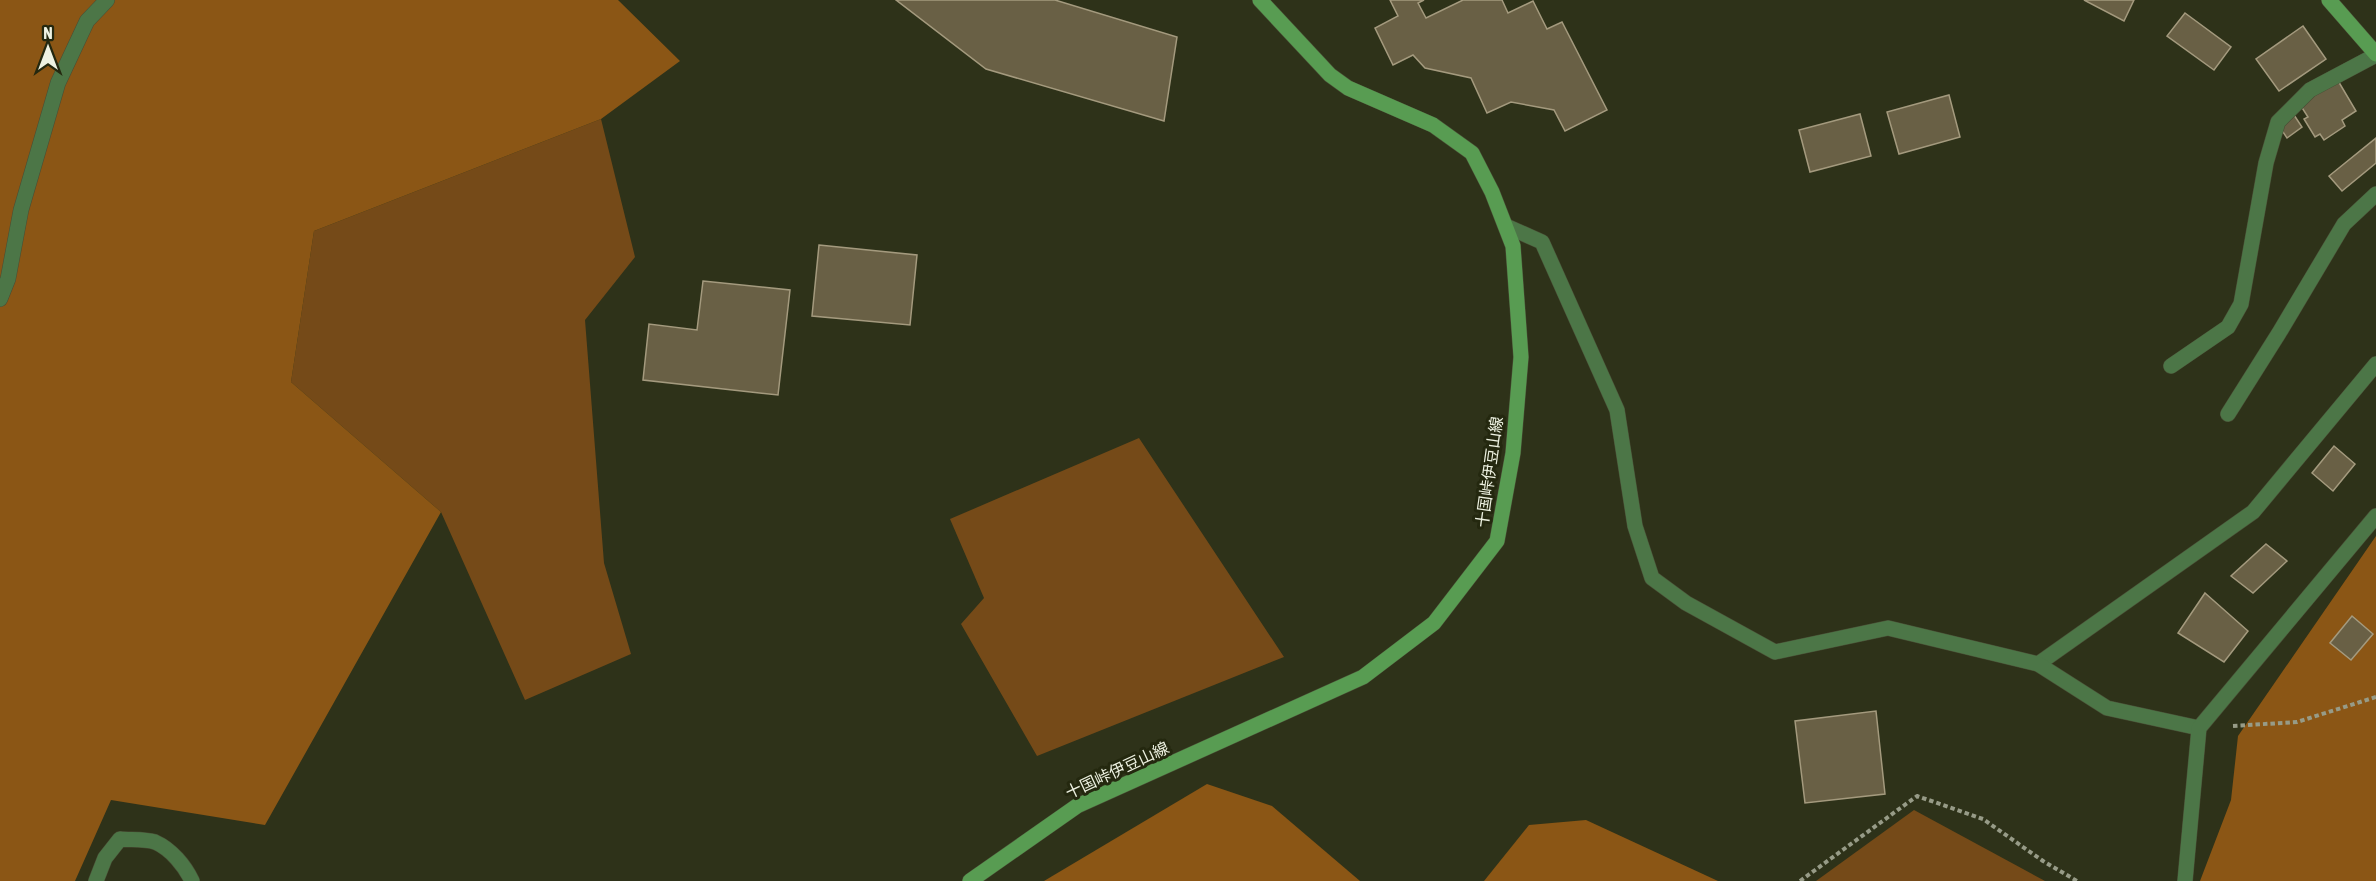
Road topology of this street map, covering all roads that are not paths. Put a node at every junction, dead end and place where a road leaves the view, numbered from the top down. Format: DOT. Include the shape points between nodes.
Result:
graph roads {
  1 [pos="107,0"];
  2 [pos="1260,0"];
  3 [pos="2328,0"];
  4 [pos="2376,55"];
  5 [pos="2376,194"];
  6 [pos="1506,226"];
  7 [pos="0,299"];
  8 [pos="2376,364"];
  9 [pos="2171,366"];
  10 [pos="2228,414"];
  11 [pos="2376,516"];
  12 [pos="2038,664"];
  13 [pos="2199,728"];
  14 [pos="96,881"];
  15 [pos="192,881"];
  16 [pos="970,881"];
  17 [pos="2185,881"];
  1 -- 7 [label="street" via="87,21 58,83"];
  2 -- 6 [label="main road, 十国峠伊豆山線" via="1330,75 1348,88 1433,125 1472,153"];
  3 -- 4 [label="main road"];
  4 -- 9 [label="street" via="2310,90 2278,122 2266,163 2241,304 2228,327"];
  5 -- 10 [label="street" via="2344,224"];
  6 -- 12 [label="street" via="1542,242 1617,410 1635,526 1652,578 1686,603 1775,652 1888,628"];
  6 -- 16 [label="main road, 十国峠伊豆山線" via="1513,246 1521,357 1513,453 1497,541 1434,623 1363,677 1077,806"];
  8 -- 12 [label="street" via="2253,512"];
  11 -- 13 [label="street"];
  12 -- 13 [label="street" via="2108,708"];
  13 -- 17 [label="street"];
  14 -- 15 [label="street" via="105,858 120,840 154,842 171,852"];
}
